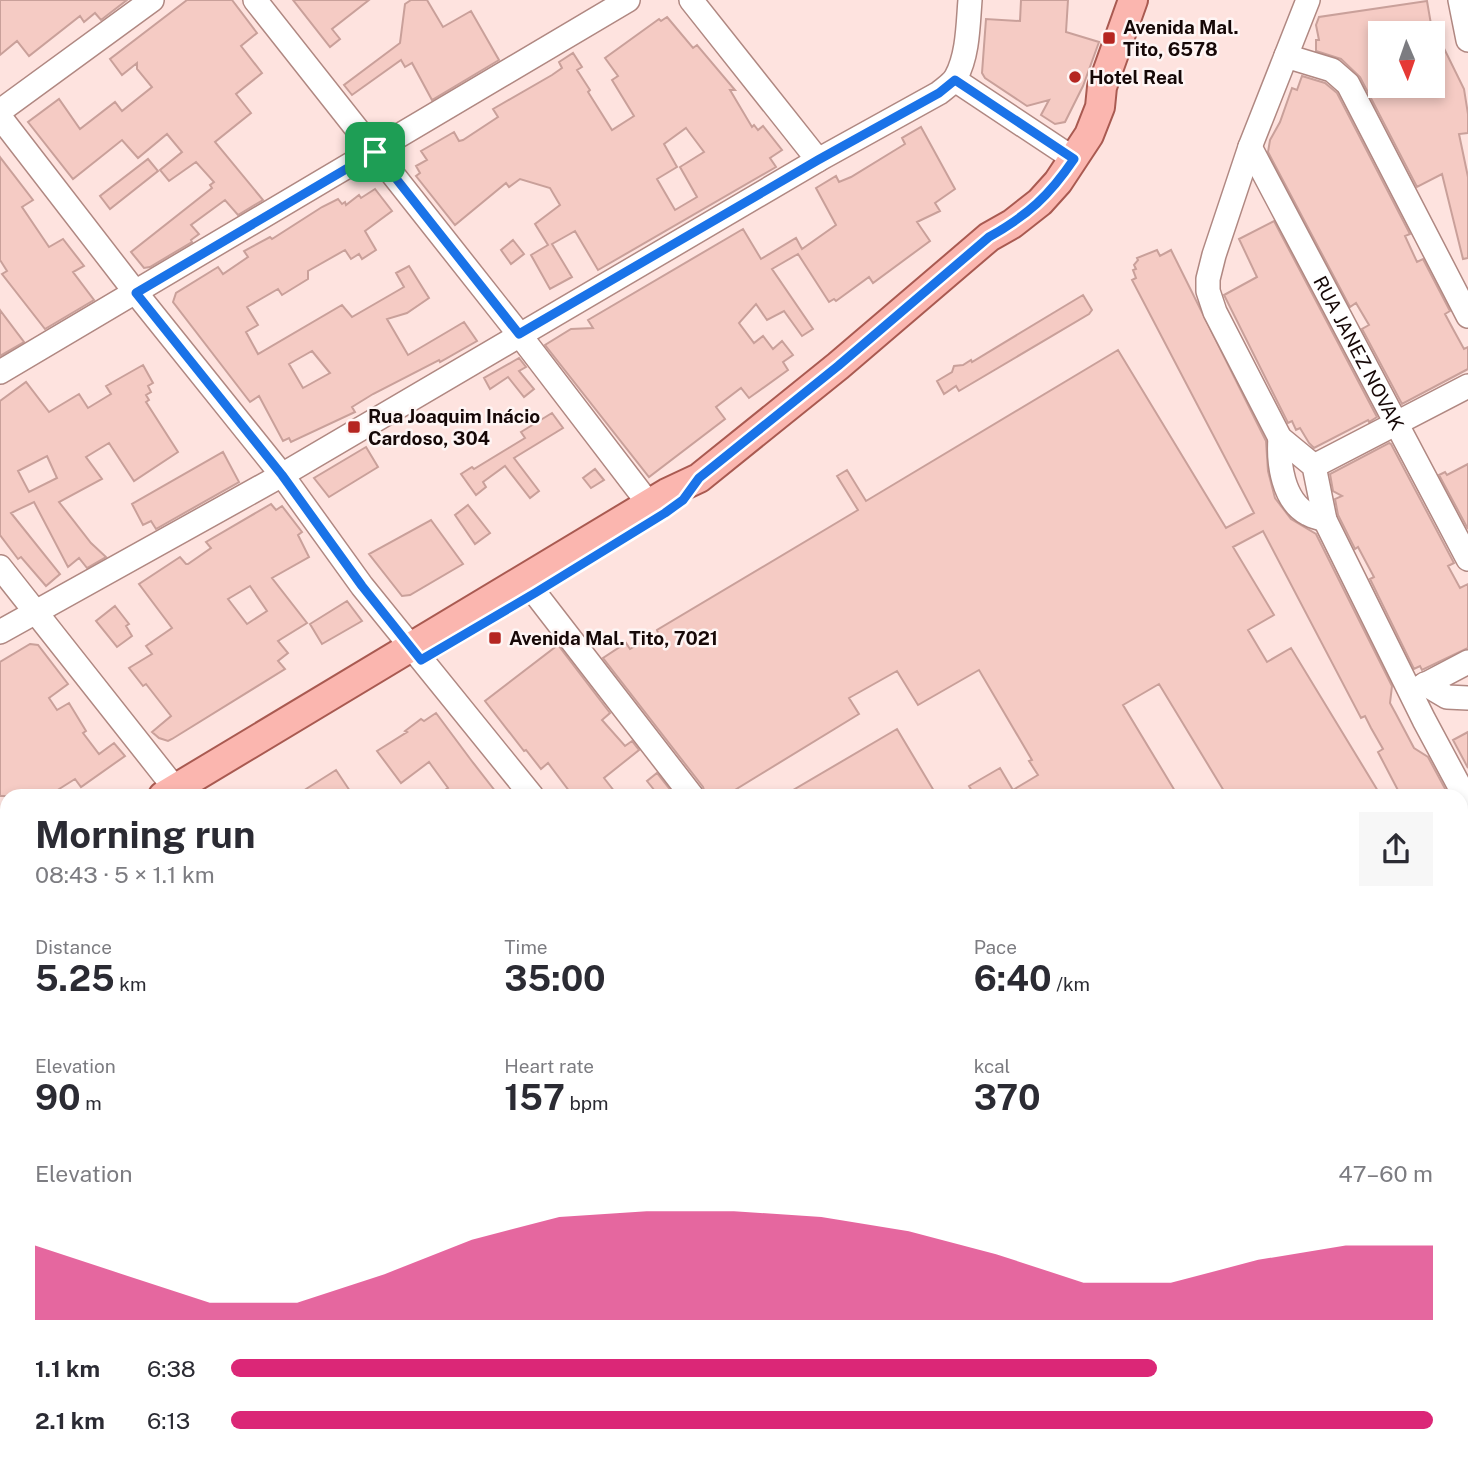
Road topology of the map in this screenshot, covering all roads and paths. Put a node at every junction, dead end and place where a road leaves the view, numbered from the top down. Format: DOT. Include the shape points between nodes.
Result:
graph roads {
  1 [pos="152,0"];
  2 [pos="255,0"];
  3 [pos="628,0"];
  4 [pos="691,0"];
  5 [pos="970,0"];
  6 [pos="1133,0"];
  7 [pos="1308,0"];
  8 [pos="1460,0"];
  9 [pos="1468,40"];
  10 [pos="1286,56"];
  11 [pos="955,80"];
  12 [pos="0,111"];
  13 [pos="0,117"];
  14 [pos="1250,147"];
  15 [pos="375,152"];
  16 [pos="1067,153"];
  17 [pos="818,160"];
  18 [pos="136,293"];
  19 [pos="1468,316"];
  20 [pos="519,334"];
  21 [pos="0,372"];
  22 [pos="1468,386"];
  23 [pos="1396,422"];
  24 [pos="1280,438"];
  25 [pos="1314,466"];
  26 [pos="282,475"];
  27 [pos="699,478"];
  28 [pos="649,504"];
  29 [pos="1325,520"];
  30 [pos="575,559"];
  31 [pos="1468,559"];
  32 [pos="0,567"];
  33 [pos="535,593"];
  34 [pos="35,611"];
  35 [pos="0,632"];
  36 [pos="417,653"];
  37 [pos="1468,663"];
  38 [pos="1413,683"];
  39 [pos="1468,698"];
  40 [pos="174,789"];
  41 [pos="187,789"];
  42 [pos="526,789"];
  43 [pos="687,789"];
  44 [pos="1461,789"];
  1 -- 12 [label="street"];
  2 -- 15 [label="street"];
  3 -- 15 [label="street"];
  4 -- 17 [label="street"];
  5 -- 11 [label="street" via="967,40"];
  6 -- 16 [label="main road" via="1102,87 1088,102"];
  7 -- 10 [label="street"];
  8 -- 9 [label="street"];
  10 -- 14 [label="street"];
  10 -- 19 [label="street" via="1332,70 1348,84"];
  11 -- 16 [label="street"];
  11 -- 17 [label="street"];
  13 -- 18 [label="street"];
  14 -- 23 [label="street, RUA JANEZ NOVAK"];
  14 -- 24 [label="street" via="1214,255 1208,291"];
  15 -- 18 [label="street"];
  15 -- 20 [label="street"];
  16 -- 27 [label="main road" via="1004,215 989,237"];
  17 -- 20 [label="street"];
  18 -- 21 [label="street"];
  18 -- 26 [label="street"];
  20 -- 26 [label="street"];
  20 -- 28 [label="street"];
  22 -- 23 [label="street"];
  23 -- 25 [label="street"];
  23 -- 31 [label="street, RUA JANEZ NOVAK"];
  24 -- 25 [label="street"];
  24 -- 29 [label="street" via="1278,459 1291,494 1307,514"];
  25 -- 29 [label="street"];
  26 -- 34 [label="street"];
  26 -- 36 [label="street"];
  27 -- 28 [label="main road"];
  27 -- 30 [label="main road" via="683,500"];
  28 -- 30 [label="main road"];
  29 -- 38 [label="street"];
  30 -- 33 [label="main road"];
  30 -- 36 [label="main road"];
  32 -- 34 [label="street"];
  33 -- 36 [label="main road"];
  33 -- 43 [label="street"];
  34 -- 35 [label="street"];
  34 -- 40 [label="street"];
  36 -- 41 [label="main road" via="289,735"];
  36 -- 42 [label="street"];
  37 -- 38 [label="street"];
  38 -- 39 [label="street" via="1447,697"];
  38 -- 44 [label="street"];
}
